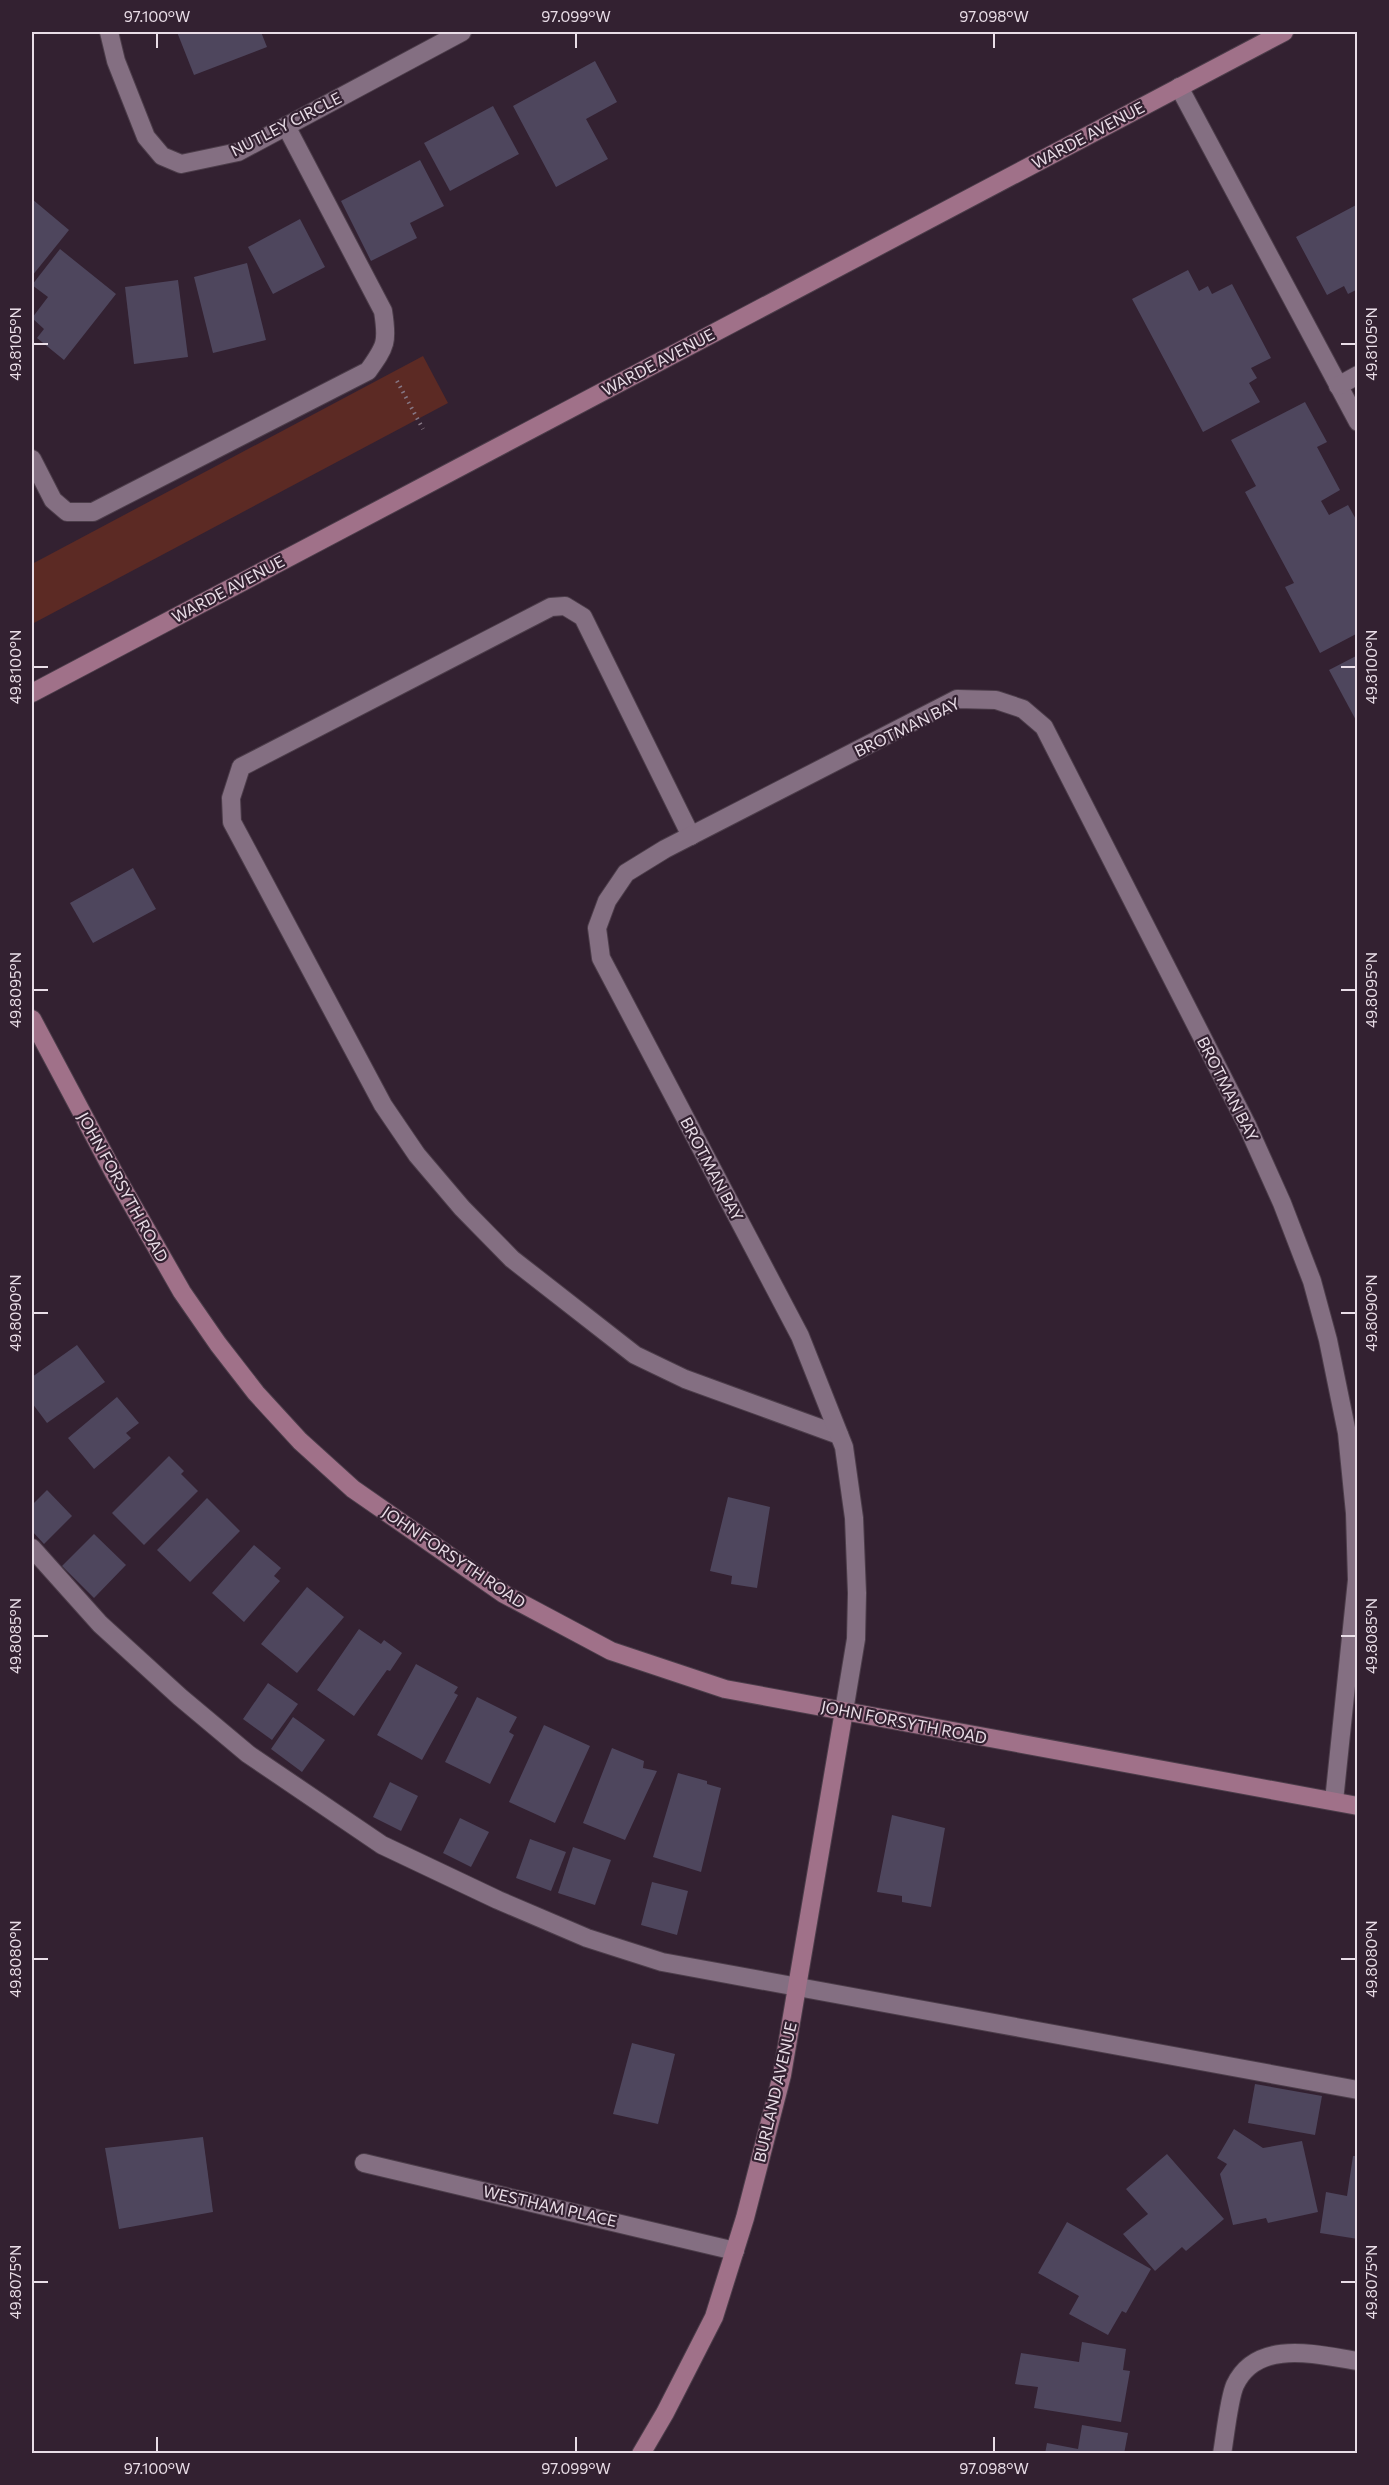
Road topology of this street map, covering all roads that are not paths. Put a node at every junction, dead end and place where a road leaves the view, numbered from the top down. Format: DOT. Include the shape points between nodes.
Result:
graph roads {
  1 [pos="109,32"];
  2 [pos="462,32"];
  3 [pos="1284,32"];
  4 [pos="1179,87"];
  5 [pos="286,126"];
  6 [pos="1358,375"];
  7 [pos="1338,386"];
  8 [pos="1358,422"];
  9 [pos="32,459"];
  10 [pos="32,693"];
  11 [pos="691,836"];
  12 [pos="32,1019"];
  13 [pos="839,1435"];
  14 [pos="32,1548"];
  15 [pos="844,1711"];
  16 [pos="1334,1801"];
  17 [pos="1358,1806"];
  18 [pos="797,1986"];
  19 [pos="1358,2090"];
  20 [pos="364,2163"];
  21 [pos="735,2251"];
  22 [pos="1358,2361"];
  23 [pos="642,2454"];
  24 [pos="1222,2454"];
  1 -- 5 [label="street, NUTLEY CIRCLE" via="146,137 162,156 181,164 220,157 238,152"];
  2 -- 5 [label="street, NUTLEY CIRCLE"];
  3 -- 4 [label="street, WARDE AVENUE"];
  4 -- 7 [label="street"];
  4 -- 10 [label="street, WARDE AVENUE"];
  5 -- 9 [label="street" via="383,311 387,336 368,371 93,512 67,512 53,500"];
  6 -- 7 [label="street"];
  7 -- 8 [label="street"];
  11 -- 13 [label="street, BROTMAN BAY" via="626,873 606,901 597,928 602,958 800,1336"];
  11 -- 13 [label="street" via="583,617 565,606 551,607 241,767 231,798 232,822 383,1105 417,1155 462,1208 512,1259 635,1355 685,1379"];
  11 -- 16 [label="street, BROTMAN BAY" via="957,699 996,700 1023,709 1044,727 1247,1125 1315,1291 1347,1433 1355,1513 1357,1580"];
  12 -- 15 [label="street, JOHN FORSYTH ROAD" via="114,1173 194,1309 256,1393 300,1441 354,1489 504,1594 611,1651 725,1689"];
  13 -- 15 [label="street, BROTMAN BAY" via="854,1518 857,1593 856,1639"];
  14 -- 18 [label="street" via="100,1624 180,1697 248,1754 382,1845 587,1938 662,1962"];
  15 -- 16 [label="street, JOHN FORSYTH ROAD"];
  15 -- 18 [label="street, BURLAND AVENUE"];
  16 -- 17 [label="street, JOHN FORSYTH ROAD"];
  18 -- 19 [label="street"];
  18 -- 21 [label="street, BURLAND AVENUE" via="782,2075"];
  20 -- 21 [label="street, WESTHAM PLACE"];
  21 -- 23 [label="street, BURLAND AVENUE" via="714,2317"];
  22 -- 24 [label="street" via="1275,2353 1251,2366 1235,2385"];
}
